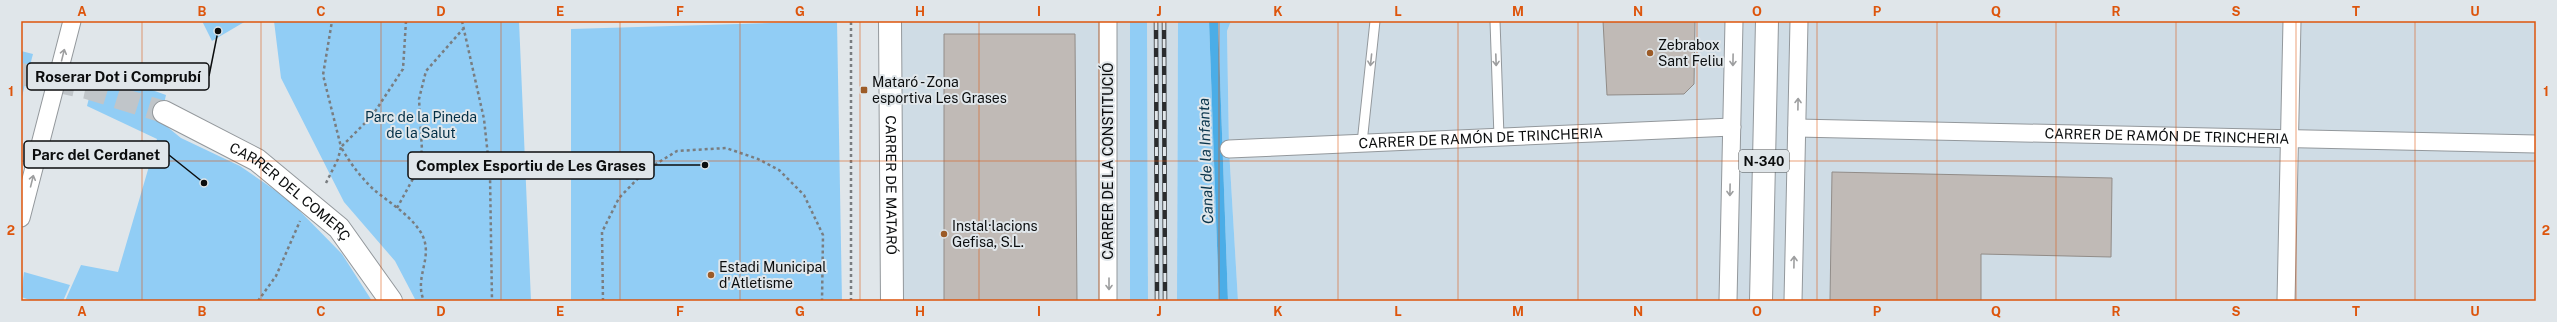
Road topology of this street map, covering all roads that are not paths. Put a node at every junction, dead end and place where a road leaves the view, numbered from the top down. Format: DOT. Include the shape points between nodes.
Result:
graph roads {
  1 [pos="72,21"];
  2 [pos="890,21"];
  3 [pos="1108,21"];
  4 [pos="1375,21"];
  5 [pos="1494,21"];
  6 [pos="1734,21"];
  7 [pos="1767,21"];
  8 [pos="1799,21"];
  9 [pos="2292,21"];
  10 [pos="164,112"];
  11 [pos="1732,127"];
  12 [pos="1797,128"];
  13 [pos="1499,137"];
  14 [pos="2288,139"];
  15 [pos="1362,143"];
  16 [pos="2536,144"];
  17 [pos="1229,149"];
  18 [pos="21,218"];
  19 [pos="391,301"];
  20 [pos="892,301"];
  21 [pos="1108,301"];
  22 [pos="1728,301"];
  23 [pos="1761,301"];
  24 [pos="1794,301"];
  25 [pos="2286,301"];
  18 -- 1 [label="street, one-way"];
  2 -- 20 [label="street, CARRER DE MATARÓ"];
  3 -- 21 [label="street, CARRER DE LA CONSTITUCIÓ, one-way"];
  4 -- 15 [label="lane, one-way"];
  5 -- 13 [label="lane, one-way"];
  6 -- 11 [label="street, one-way"];
  7 -- 23 [label="street, N-340"];
  12 -- 8 [label="street, one-way"];
  9 -- 14 [label="street"];
  10 -- 19 [label="street, CARRER DEL COMERÇ" via="257,160 339,228"];
  11 -- 13 [label="street, CARRER DE RAMÓN DE TRINCHERIA"];
  11 -- 22 [label="street, one-way"];
  12 -- 14 [label="street, CARRER DE RAMÓN DE TRINCHERIA"];
  24 -- 12 [label="street, one-way"];
  13 -- 15 [label="street, CARRER DE RAMÓN DE TRINCHERIA"];
  14 -- 16 [label="street, CARRER DE RAMÓN DE TRINCHERIA"];
  14 -- 25 [label="street"];
  15 -- 17 [label="street, CARRER DE RAMÓN DE TRINCHERIA"];
}
